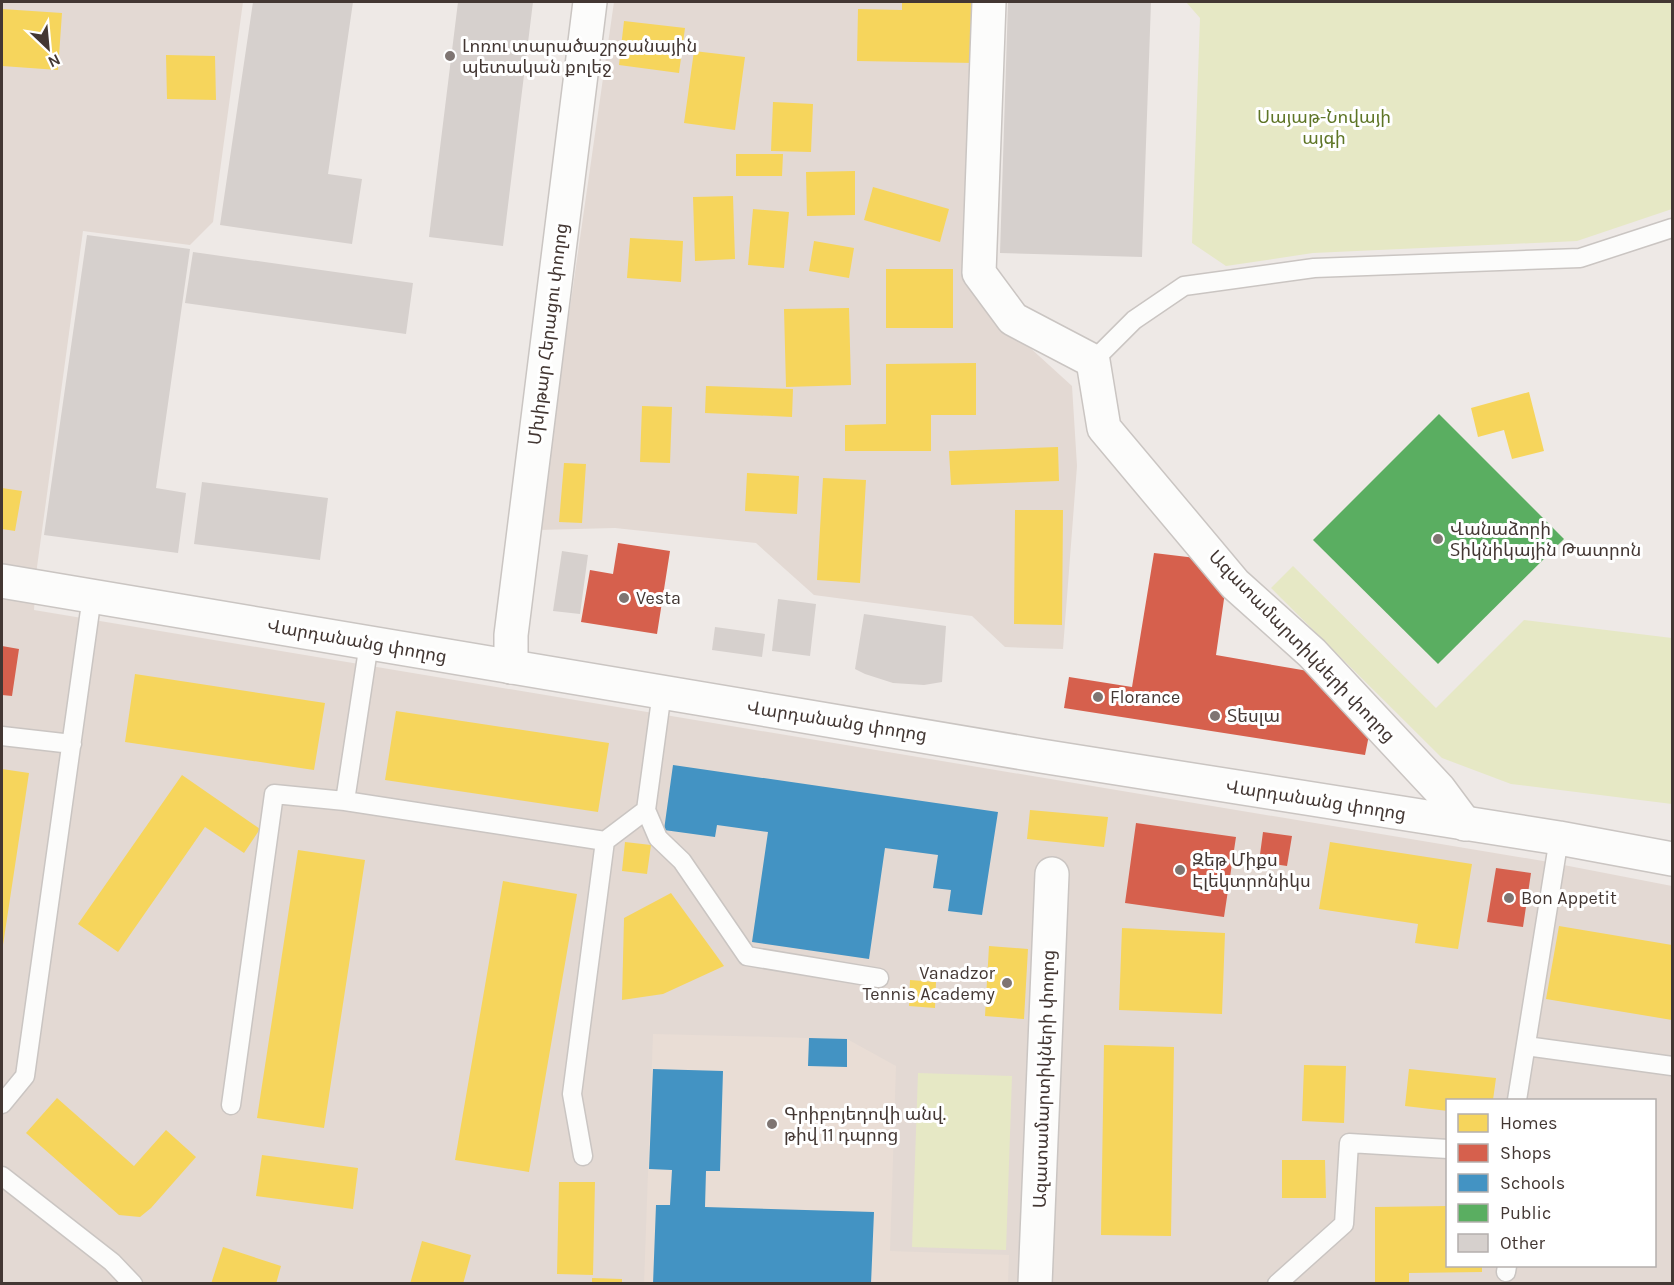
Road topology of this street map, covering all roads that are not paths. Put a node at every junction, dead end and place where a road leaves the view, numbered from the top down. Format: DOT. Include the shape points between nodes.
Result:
graph roads {
  1 [pos="590,2"];
  2 [pos="988,2"];
  3 [pos="1672,228"];
  4 [pos="1092,361"];
  5 [pos="2,581"];
  6 [pos="92,596"];
  7 [pos="369,643"];
  8 [pos="511,667"];
  9 [pos="662,692"];
  10 [pos="2,736"];
  11 [pos="72,744"];
  12 [pos="345,801"];
  13 [pos="646,810"];
  14 [pos="1465,824"];
  15 [pos="1559,838"];
  16 [pos="605,841"];
  17 [pos="1672,859"];
  18 [pos="1052,874"];
  19 [pos="879,978"];
  20 [pos="1526,1047"];
  21 [pos="1672,1066"];
  22 [pos="1517,1099"];
  23 [pos="2,1104"];
  24 [pos="231,1105"];
  25 [pos="1446,1149"];
  26 [pos="583,1156"];
  27 [pos="2,1176"];
  28 [pos="133,1284"];
  29 [pos="1035,1284"];
  30 [pos="1277,1284"];
  1 -- 8 [label="street, Մխիթար Հերացու փողոց" via="511,635"];
  2 -- 4 [label="street" via="979,273 1013,319"];
  3 -- 4 [label="lane" via="1580,258 1314,268 1184,286 1134,320"];
  4 -- 14 [label="street, Ազատամարտիկների փողոց" via="1104,428 1235,584 1312,653 1439,789"];
  5 -- 6 [label="street, Վարդանանց փողոց"];
  6 -- 7 [label="street, Վարդանանց փողոց"];
  6 -- 11 [label="lane"];
  7 -- 8 [label="street, Վարդանանց փողոց"];
  7 -- 12 [label="lane"];
  8 -- 9 [label="street, Վարդանանց փողոց"];
  9 -- 13 [label="lane"];
  9 -- 14 [label="street, Վարդանանց փողոց"];
  10 -- 11 [label="lane"];
  11 -- 23 [label="lane" via="25,1076"];
  12 -- 16 [label="lane"];
  12 -- 24 [label="lane" via="274,794"];
  13 -- 16 [label="lane"];
  13 -- 19 [label="lane" via="658,838 682,861 747,956"];
  14 -- 15 [label="street, Վարդանանց փողոց"];
  15 -- 17 [label="street, Վարդանանց փողոց"];
  15 -- 20 [label="lane"];
  16 -- 26 [label="lane" via="572,1094"];
  18 -- 29 [label="street, Ազատամարտիկների փողոց"];
  20 -- 21 [label="lane"];
  20 -- 22 [label="lane"];
  25 -- 30 [label="lane" via="1349,1143 1344,1224"];
  27 -- 28 [label="lane" via="112,1262"];
}
